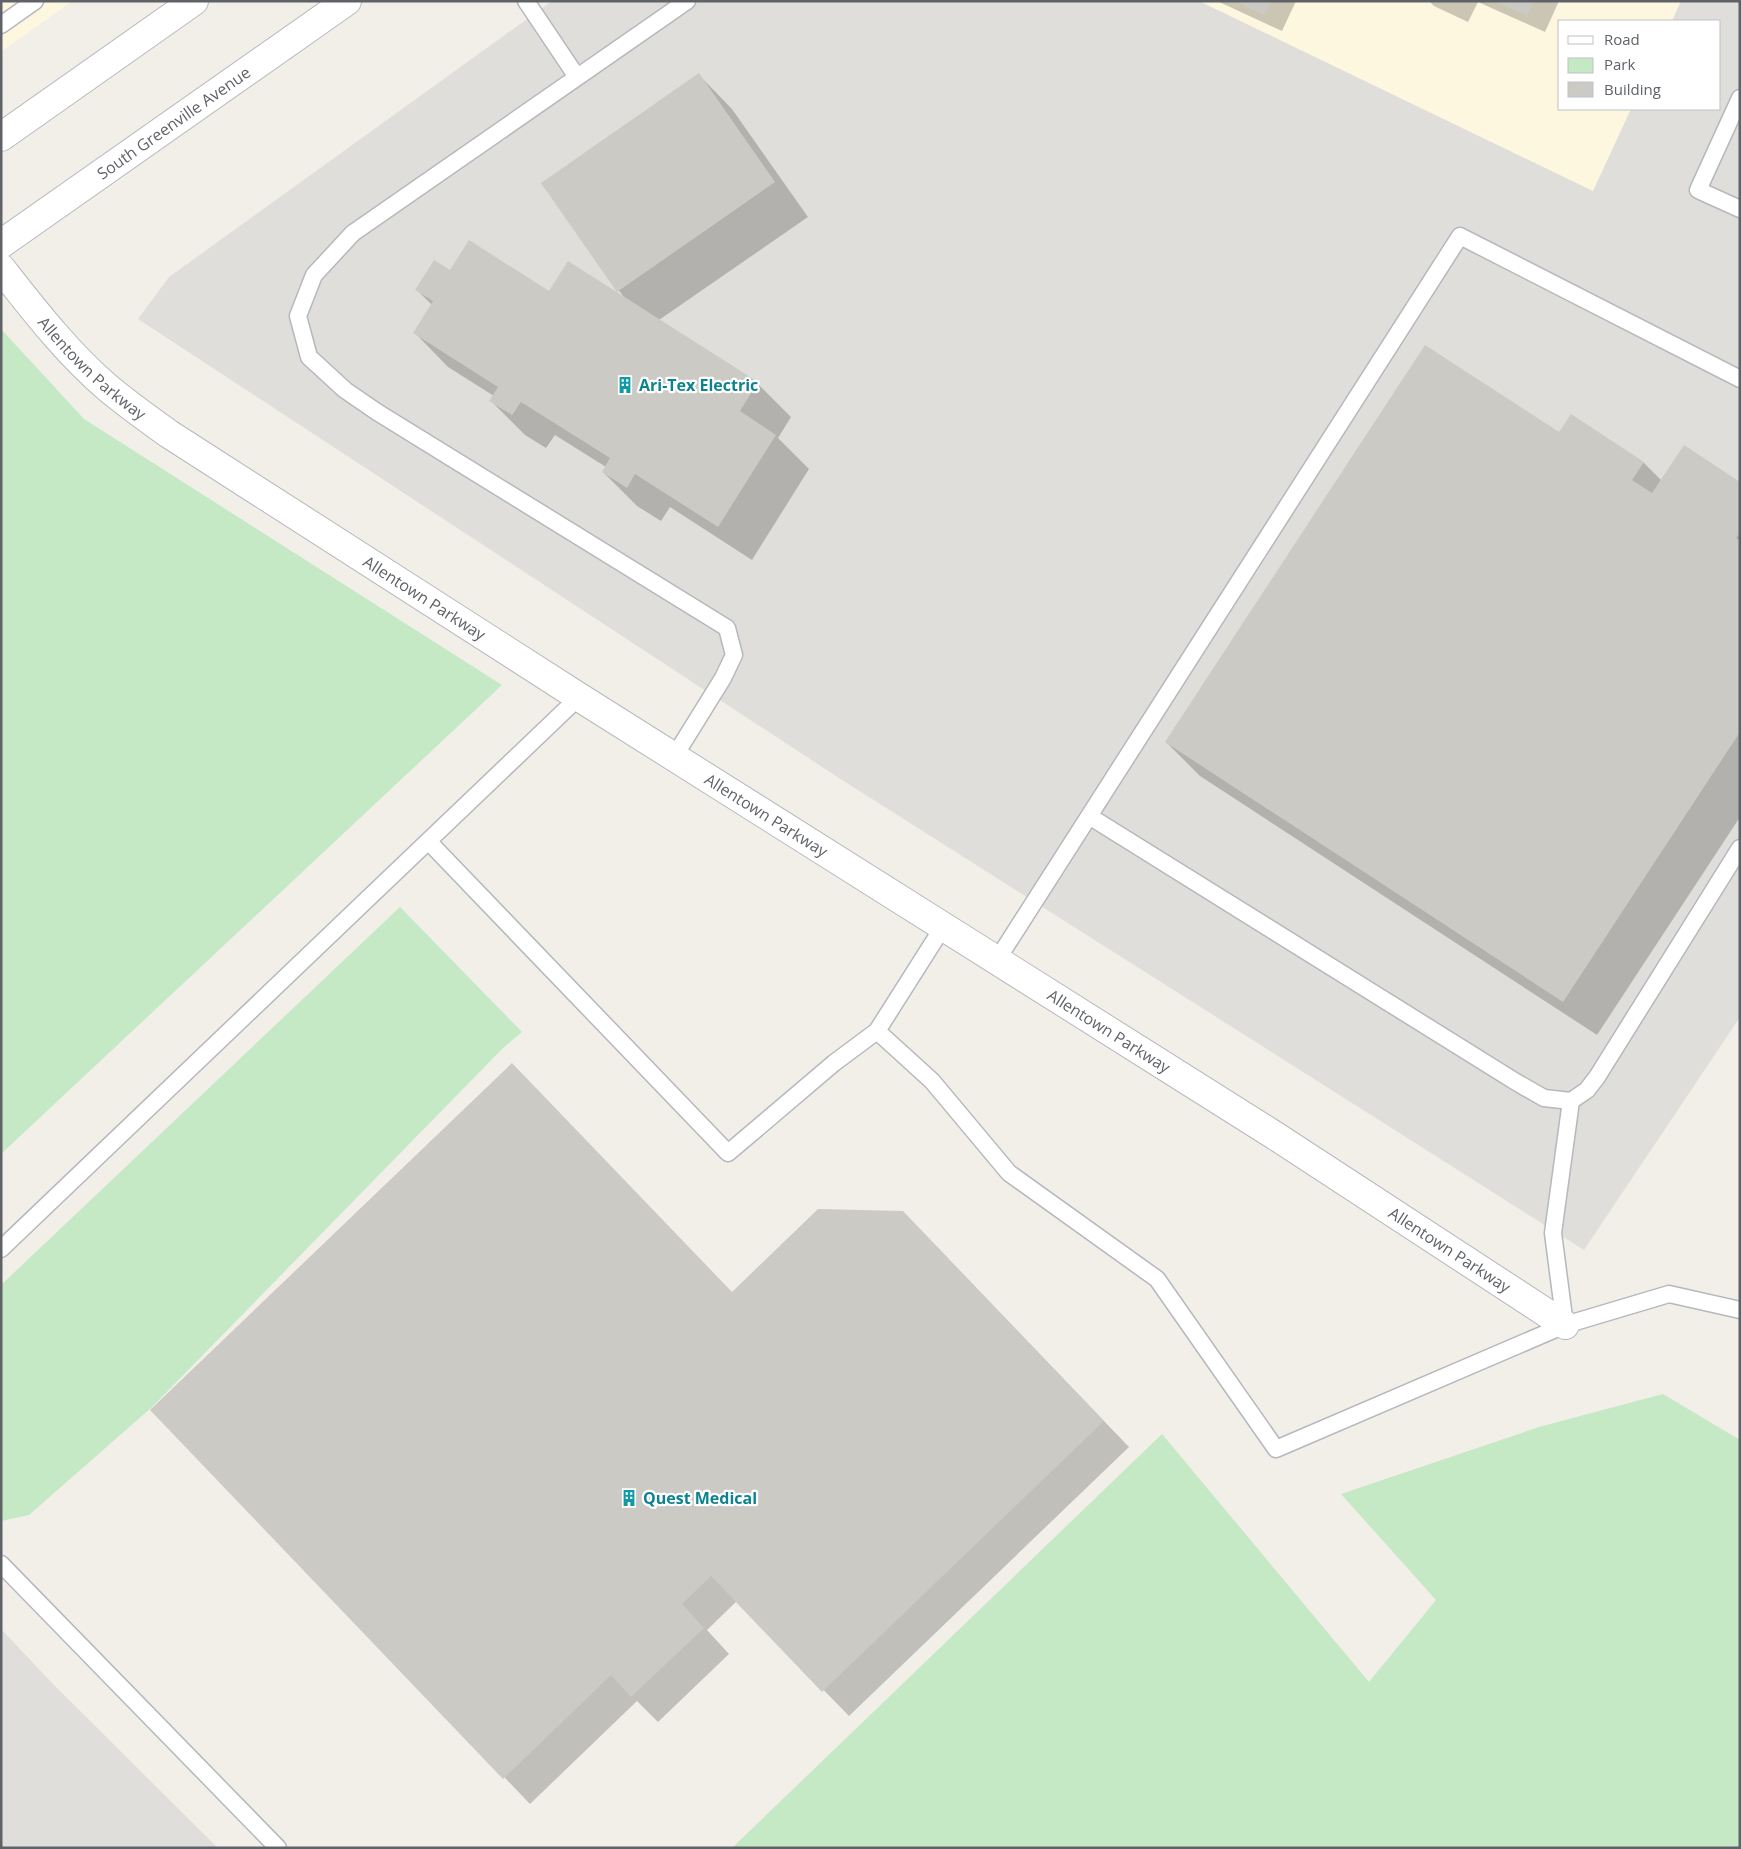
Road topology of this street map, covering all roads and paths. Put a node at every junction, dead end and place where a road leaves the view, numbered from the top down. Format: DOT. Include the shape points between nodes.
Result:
graph roads {
  1 [pos="35,1"];
  2 [pos="194,1"];
  3 [pos="347,1"];
  4 [pos="526,1"];
  5 [pos="687,1"];
  6 [pos="1,25"];
  7 [pos="577,77"];
  8 [pos="1740,98"];
  9 [pos="1,137"];
  10 [pos="1740,209"];
  11 [pos="1,244"];
  12 [pos="1,268"];
  13 [pos="1740,379"];
  14 [pos="579,697"];
  15 [pos="674,757"];
  16 [pos="1089,816"];
  17 [pos="429,842"];
  18 [pos="1740,848"];
  19 [pos="943,927"];
  20 [pos="997,960"];
  21 [pos="876,1031"];
  22 [pos="1571,1101"];
  23 [pos="1,1250"];
  24 [pos="1740,1310"];
  25 [pos="1565,1325"];
  26 [pos="1,1564"];
  27 [pos="278,1848"];
  1 -- 6 [label="lane"];
  2 -- 9 [label="street"];
  3 -- 11 [label="street, South Greenville Avenue"];
  4 -- 7 [label="lane"];
  5 -- 7 [label="lane"];
  7 -- 15 [label="lane" via="353,233 314,275 298,316 309,357 345,390 727,628 734,655"];
  8 -- 10 [label="lane" via="1698,190"];
  12 -- 14 [label="street, Allentown Parkway" via="60,340 108,388 139,412"];
  13 -- 16 [label="lane" via="1460,236"];
  14 -- 15 [label="street, Allentown Parkway"];
  14 -- 17 [label="lane"];
  15 -- 19 [label="street, Allentown Parkway"];
  16 -- 20 [label="lane"];
  16 -- 22 [label="lane" via="1516,1082 1544,1098"];
  17 -- 21 [label="lane" via="728,1153"];
  17 -- 23 [label="lane"];
  18 -- 22 [label="lane" via="1597,1078"];
  19 -- 20 [label="street, Allentown Parkway"];
  19 -- 21 [label="lane"];
  20 -- 25 [label="street, Allentown Parkway" via="1274,1135"];
  21 -- 25 [label="lane" via="932,1081 1009,1173 1157,1280 1276,1449"];
  22 -- 25 [label="lane" via="1553,1233"];
  24 -- 25 [label="lane" via="1669,1294"];
  26 -- 27 [label="lane"];
}
